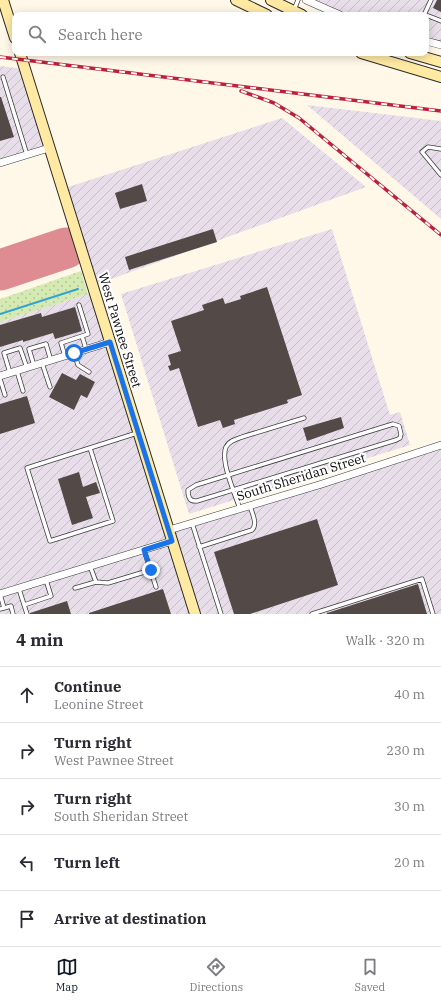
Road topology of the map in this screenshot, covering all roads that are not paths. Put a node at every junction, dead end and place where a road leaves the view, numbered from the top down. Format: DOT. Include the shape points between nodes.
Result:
graph roads {
  1 [pos="3,0"];
  2 [pos="236,0"];
  3 [pos="271,0"];
  4 [pos="298,0"];
  5 [pos="306,0"];
  6 [pos="431,0"];
  7 [pos="261,12"];
  8 [pos="292,12"];
  9 [pos="296,12"];
  10 [pos="333,12"];
  11 [pos="426,12"];
  12 [pos="429,16"];
  13 [pos="441,21"];
  14 [pos="12,28"];
  15 [pos="429,42"];
  16 [pos="441,46"];
  17 [pos="21,56"];
  18 [pos="371,56"];
  19 [pos="420,56"];
  20 [pos="441,62"];
  21 [pos="3,77"];
  22 [pos="441,77"];
  23 [pos="49,148"];
  24 [pos="441,149"];
  25 [pos="27,155"];
  26 [pos="0,163"];
  27 [pos="441,175"];
  28 [pos="79,305"];
  29 [pos="82,336"];
  30 [pos="110,342"];
  31 [pos="87,350"];
  32 [pos="74,353"];
  33 [pos="65,356"];
  34 [pos="51,361"];
  35 [pos="42,364"];
  36 [pos="30,367"];
  37 [pos="14,372"];
  38 [pos="89,372"];
  39 [pos="0,378"];
  40 [pos="50,387"];
  41 [pos="23,391"];
  42 [pos="5,395"];
  43 [pos="304,418"];
  44 [pos="138,432"];
  45 [pos="441,445"];
  46 [pos="90,448"];
  47 [pos="229,476"];
  48 [pos="234,490"];
  49 [pos="250,506"];
  50 [pos="240,509"];
  51 [pos="192,523"];
  52 [pos="168,530"];
  53 [pos="172,541"];
  54 [pos="199,547"];
  55 [pos="144,550"];
  56 [pos="90,566"];
  57 [pos="151,570"];
  58 [pos="46,580"];
  59 [pos="96,582"];
  60 [pos="156,587"];
  61 [pos="75,588"];
  62 [pos="18,589"];
  63 [pos="0,594"];
  64 [pos="24,605"];
  65 [pos="2,608"];
  66 [pos="13,614"];
  67 [pos="27,614"];
  68 [pos="195,614"];
  69 [pos="221,614"];
  70 [pos="312,614"];
  71 [pos="433,614"];
  1 -- 14 [label="main road"];
  2 -- 7 [label="main road"];
  3 -- 8 [label="main road"];
  4 -- 9 [label="lane"];
  5 -- 10 [label="street"];
  6 -- 11 [label="lane"];
  12 -- 13 [label="lane"];
  15 -- 16 [label="street"];
  17 -- 23 [label="main road, West Pawnee Street"];
  18 -- 22 [label="main road"];
  19 -- 20 [label="main road"];
  21 -- 25 [label="lane"];
  23 -- 25 [label="street"];
  23 -- 30 [label="main road, West Pawnee Street"];
  24 -- 27 [label="lane" via="428,147 422,152"];
  25 -- 26 [label="street"];
  28 -- 29 [label="lane" via="88,334"];
  29 -- 31 [label="lane"];
  29 -- 33 [label="lane" via="61,342"];
  30 -- 31 [label="street"];
  30 -- 44 [label="main road, West Pawnee Street"];
  31 -- 32 [label="street"];
  32 -- 33 [label="street"];
  32 -- 38 [label="lane" via="78,365"];
  33 -- 34 [label="street"];
  34 -- 35 [label="street"];
  34 -- 36 [label="lane" via="46,344 29,349"];
  35 -- 36 [label="street"];
  35 -- 40 [label="lane"];
  36 -- 37 [label="street"];
  36 -- 37 [label="lane" via="20,348 4,353"];
  37 -- 39 [label="street"];
  37 -- 41 [label="lane"];
  39 -- 42 [label="lane"];
  43 -- 47 [label="lane" via="232,440 224,455"];
  44 -- 46 [label="lane"];
  44 -- 52 [label="main road, West Pawnee Street"];
  45 -- 49 [label="street, South Sheridan Street"];
  46 -- 46 [label="lane" via="27,468 50,541 113,520"];
  47 -- 48 [label="lane"];
  47 -- 48 [label="lane" via="196,485 188,490 188,494 190,499 196,501"];
  47 -- 48 [label="lane" via="393,424 399,426 401,434 396,440"];
  48 -- 50 [label="lane"];
  49 -- 50 [label="street, South Sheridan Street"];
  49 -- 54 [label="lane" via="255,528"];
  50 -- 51 [label="street, South Sheridan Street"];
  51 -- 52 [label="street, South Sheridan Street"];
  51 -- 54 [label="lane"];
  52 -- 53 [label="main road, West Pawnee Street"];
  53 -- 55 [label="street"];
  53 -- 68 [label="main road, West Pawnee Street"];
  54 -- 69 [label="lane"];
  55 -- 56 [label="street"];
  55 -- 57 [label="lane"];
  56 -- 58 [label="street"];
  56 -- 59 [label="lane"];
  57 -- 59 [label="lane" via="108,583"];
  57 -- 60 [label="lane"];
  58 -- 62 [label="street"];
  58 -- 64 [label="lane" via="51,596"];
  59 -- 61 [label="lane"];
  62 -- 63 [label="street"];
  62 -- 64 [label="lane"];
  63 -- 65 [label="lane"];
  64 -- 67 [label="lane"];
  65 -- 66 [label="lane" via="11,606"];
  70 -- 71 [label="lane" via="422,579"];
}
